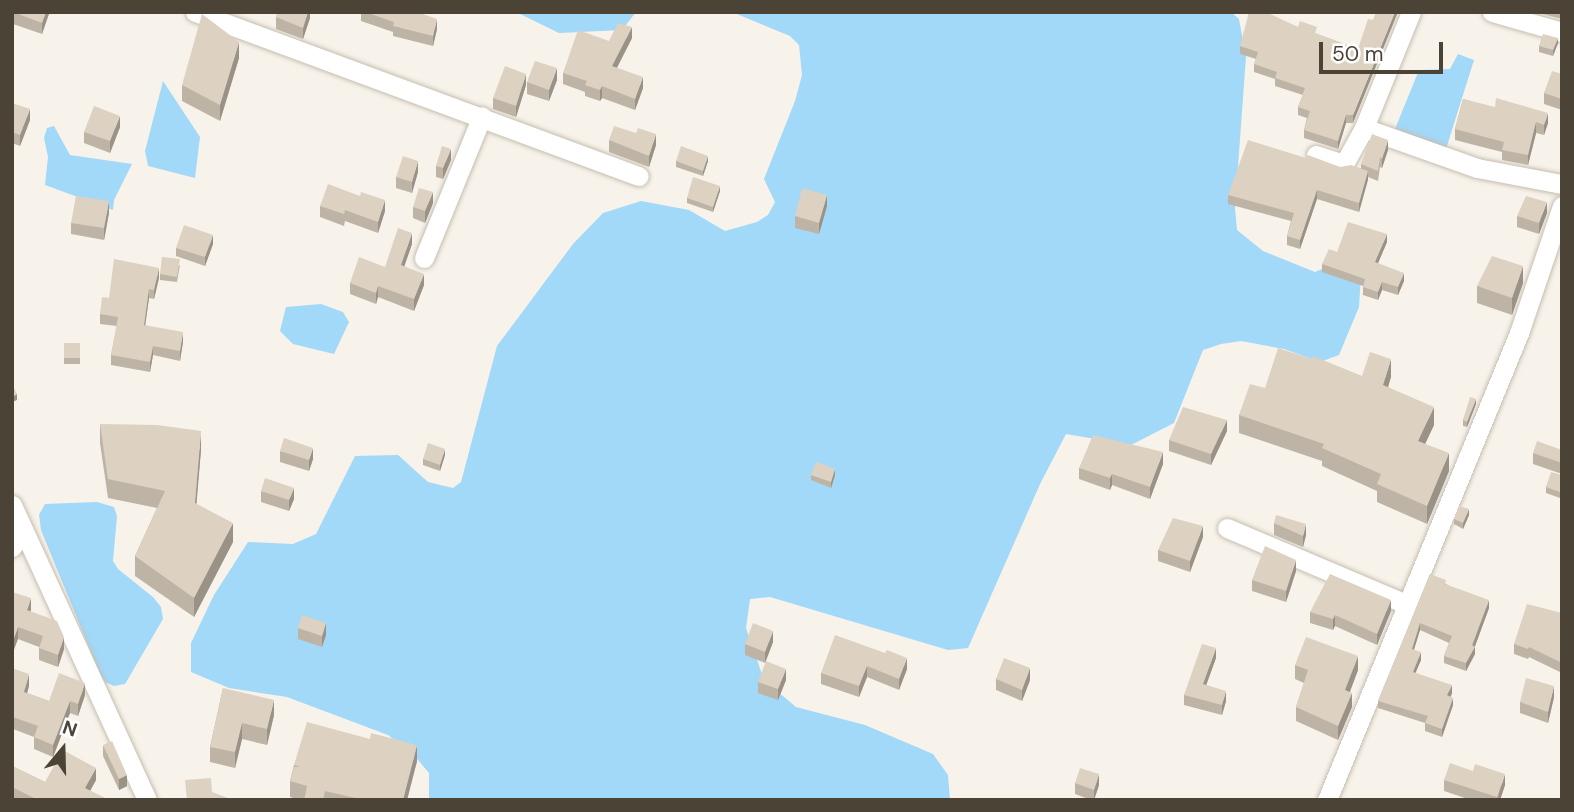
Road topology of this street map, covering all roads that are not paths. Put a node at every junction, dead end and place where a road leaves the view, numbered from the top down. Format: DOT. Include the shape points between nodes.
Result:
graph roads {
  1 [pos="195,12"];
  2 [pos="1411,12"];
  3 [pos="1492,12"];
  4 [pos="1562,32"];
  5 [pos="482,116"];
  6 [pos="1364,128"];
  7 [pos="1316,155"];
  8 [pos="639,176"];
  9 [pos="1562,184"];
  10 [pos="1562,206"];
  11 [pos="424,258"];
  12 [pos="12,505"];
  13 [pos="1227,528"];
  14 [pos="18,542"];
  15 [pos="1406,604"];
  16 [pos="147,800"];
  17 [pos="1327,800"];
  1 -- 5 [label="street"];
  2 -- 6 [label="street"];
  3 -- 4 [label="street"];
  5 -- 8 [label="street"];
  5 -- 11 [label="street"];
  6 -- 7 [label="street" via="1344,164"];
  6 -- 9 [label="street" via="1477,168"];
  10 -- 15 [label="street" via="1519,333"];
  12 -- 14 [label="street"];
  13 -- 15 [label="street"];
  14 -- 16 [label="street"];
  15 -- 17 [label="street"];
}
